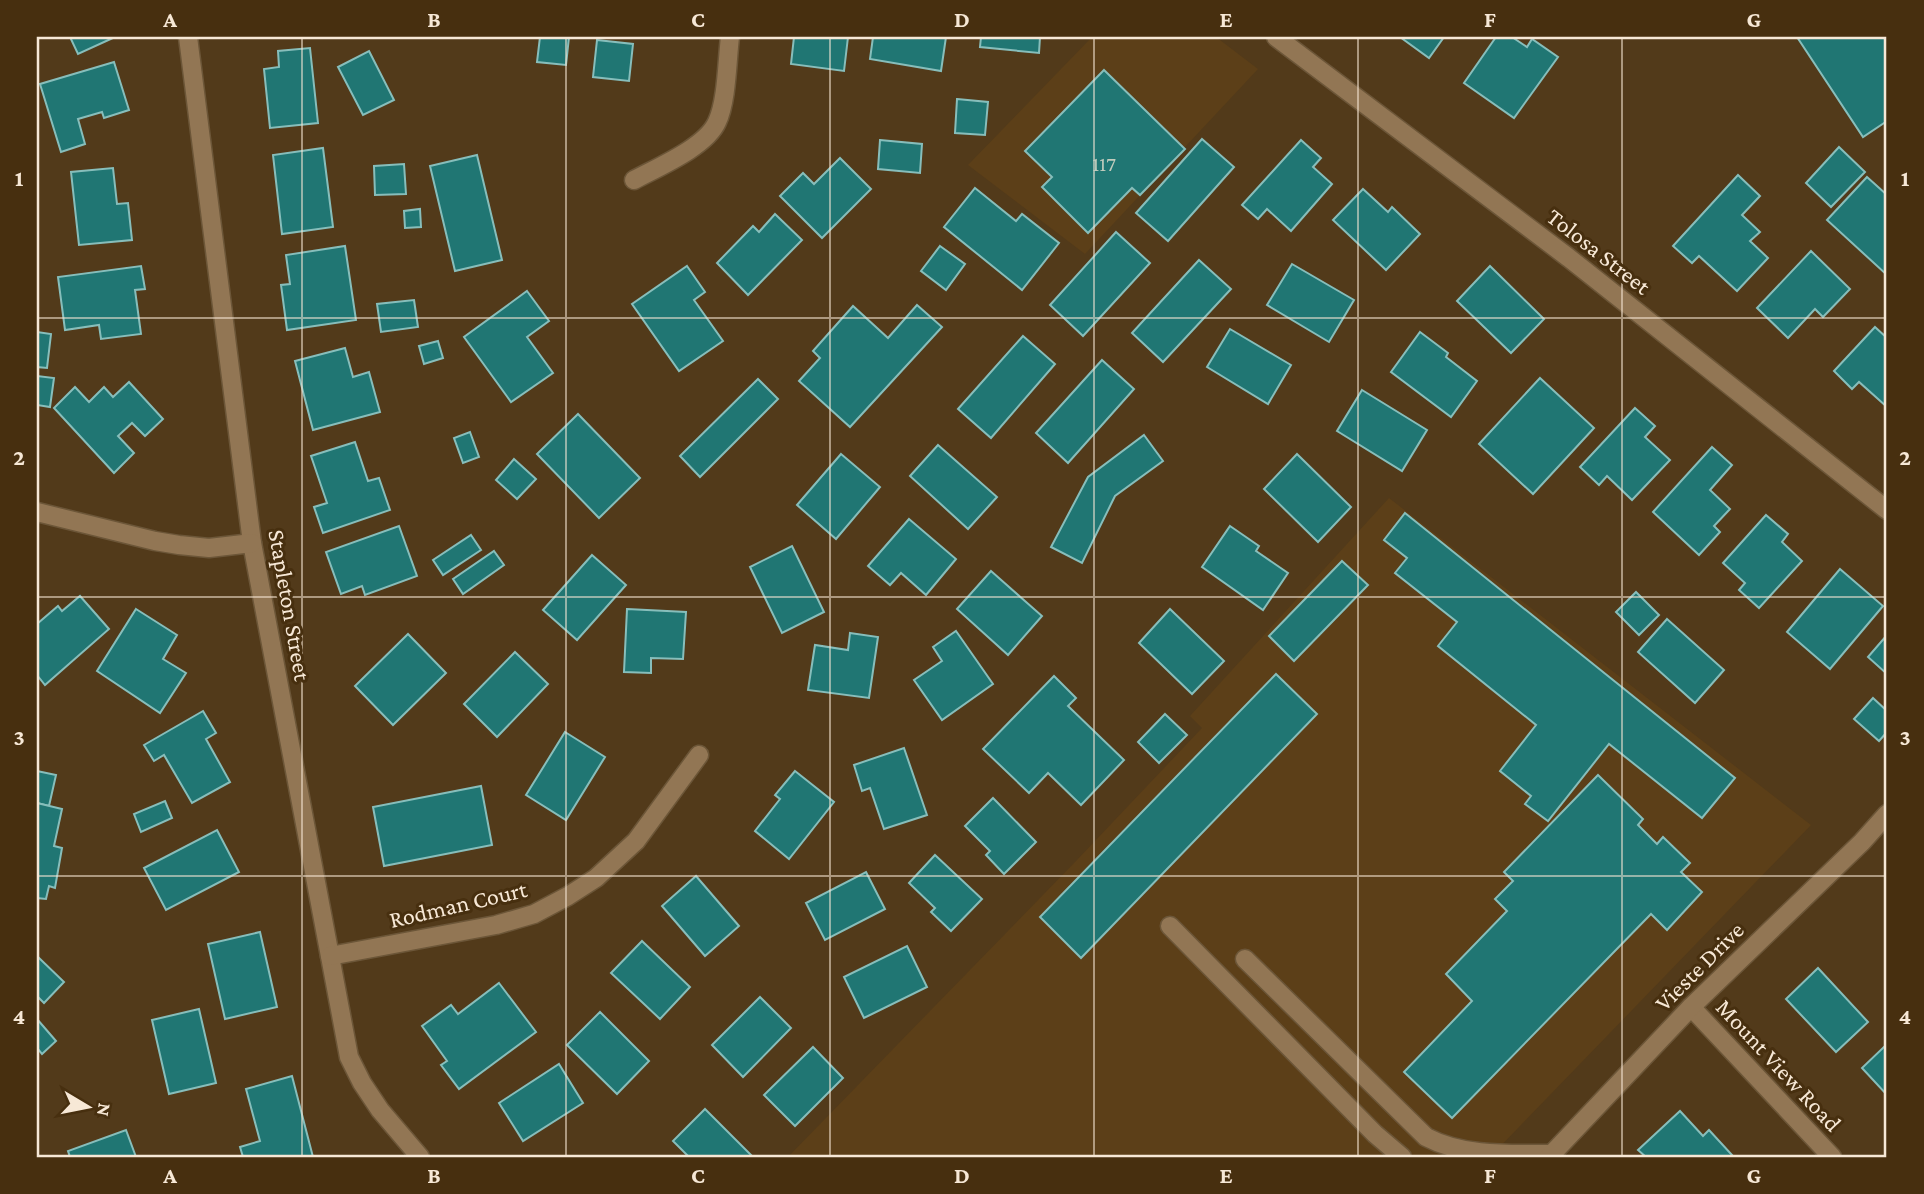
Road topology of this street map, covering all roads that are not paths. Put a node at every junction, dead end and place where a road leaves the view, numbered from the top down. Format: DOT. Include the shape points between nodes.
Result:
graph roads {
  1 [pos="188,37"];
  2 [pos="730,37"];
  3 [pos="1276,37"];
  4 [pos="634,180"];
  5 [pos="1887,510"];
  6 [pos="37,512"];
  7 [pos="252,542"];
  8 [pos="699,755"];
  9 [pos="1887,814"];
  10 [pos="1170,926"];
  11 [pos="330,956"];
  12 [pos="1245,959"];
  13 [pos="1691,1007"];
  14 [pos="1550,1156"];
  15 [pos="420,1157"];
  16 [pos="1402,1157"];
  17 [pos="1832,1157"];
  1 -- 7 [label="street, Stapleton Street"];
  2 -- 4 [label="street" via="723,106 710,134"];
  3 -- 5 [label="street, Tolosa Street" via="1569,258"];
  6 -- 7 [label="street" via="179,545 209,548"];
  7 -- 11 [label="street, Stapleton Street"];
  8 -- 11 [label="street, Rodman Court" via="636,841 568,897 534,914 496,925"];
  9 -- 13 [label="street, Vieste Drive"];
  10 -- 16 [label="street"];
  11 -- 15 [label="street, Stapleton Street" via="349,1057 368,1092"];
  12 -- 14 [label="street" via="1426,1137 1441,1145 1488,1154"];
  13 -- 14 [label="street, Vieste Drive"];
  13 -- 17 [label="street, Mount View Road"];
}
